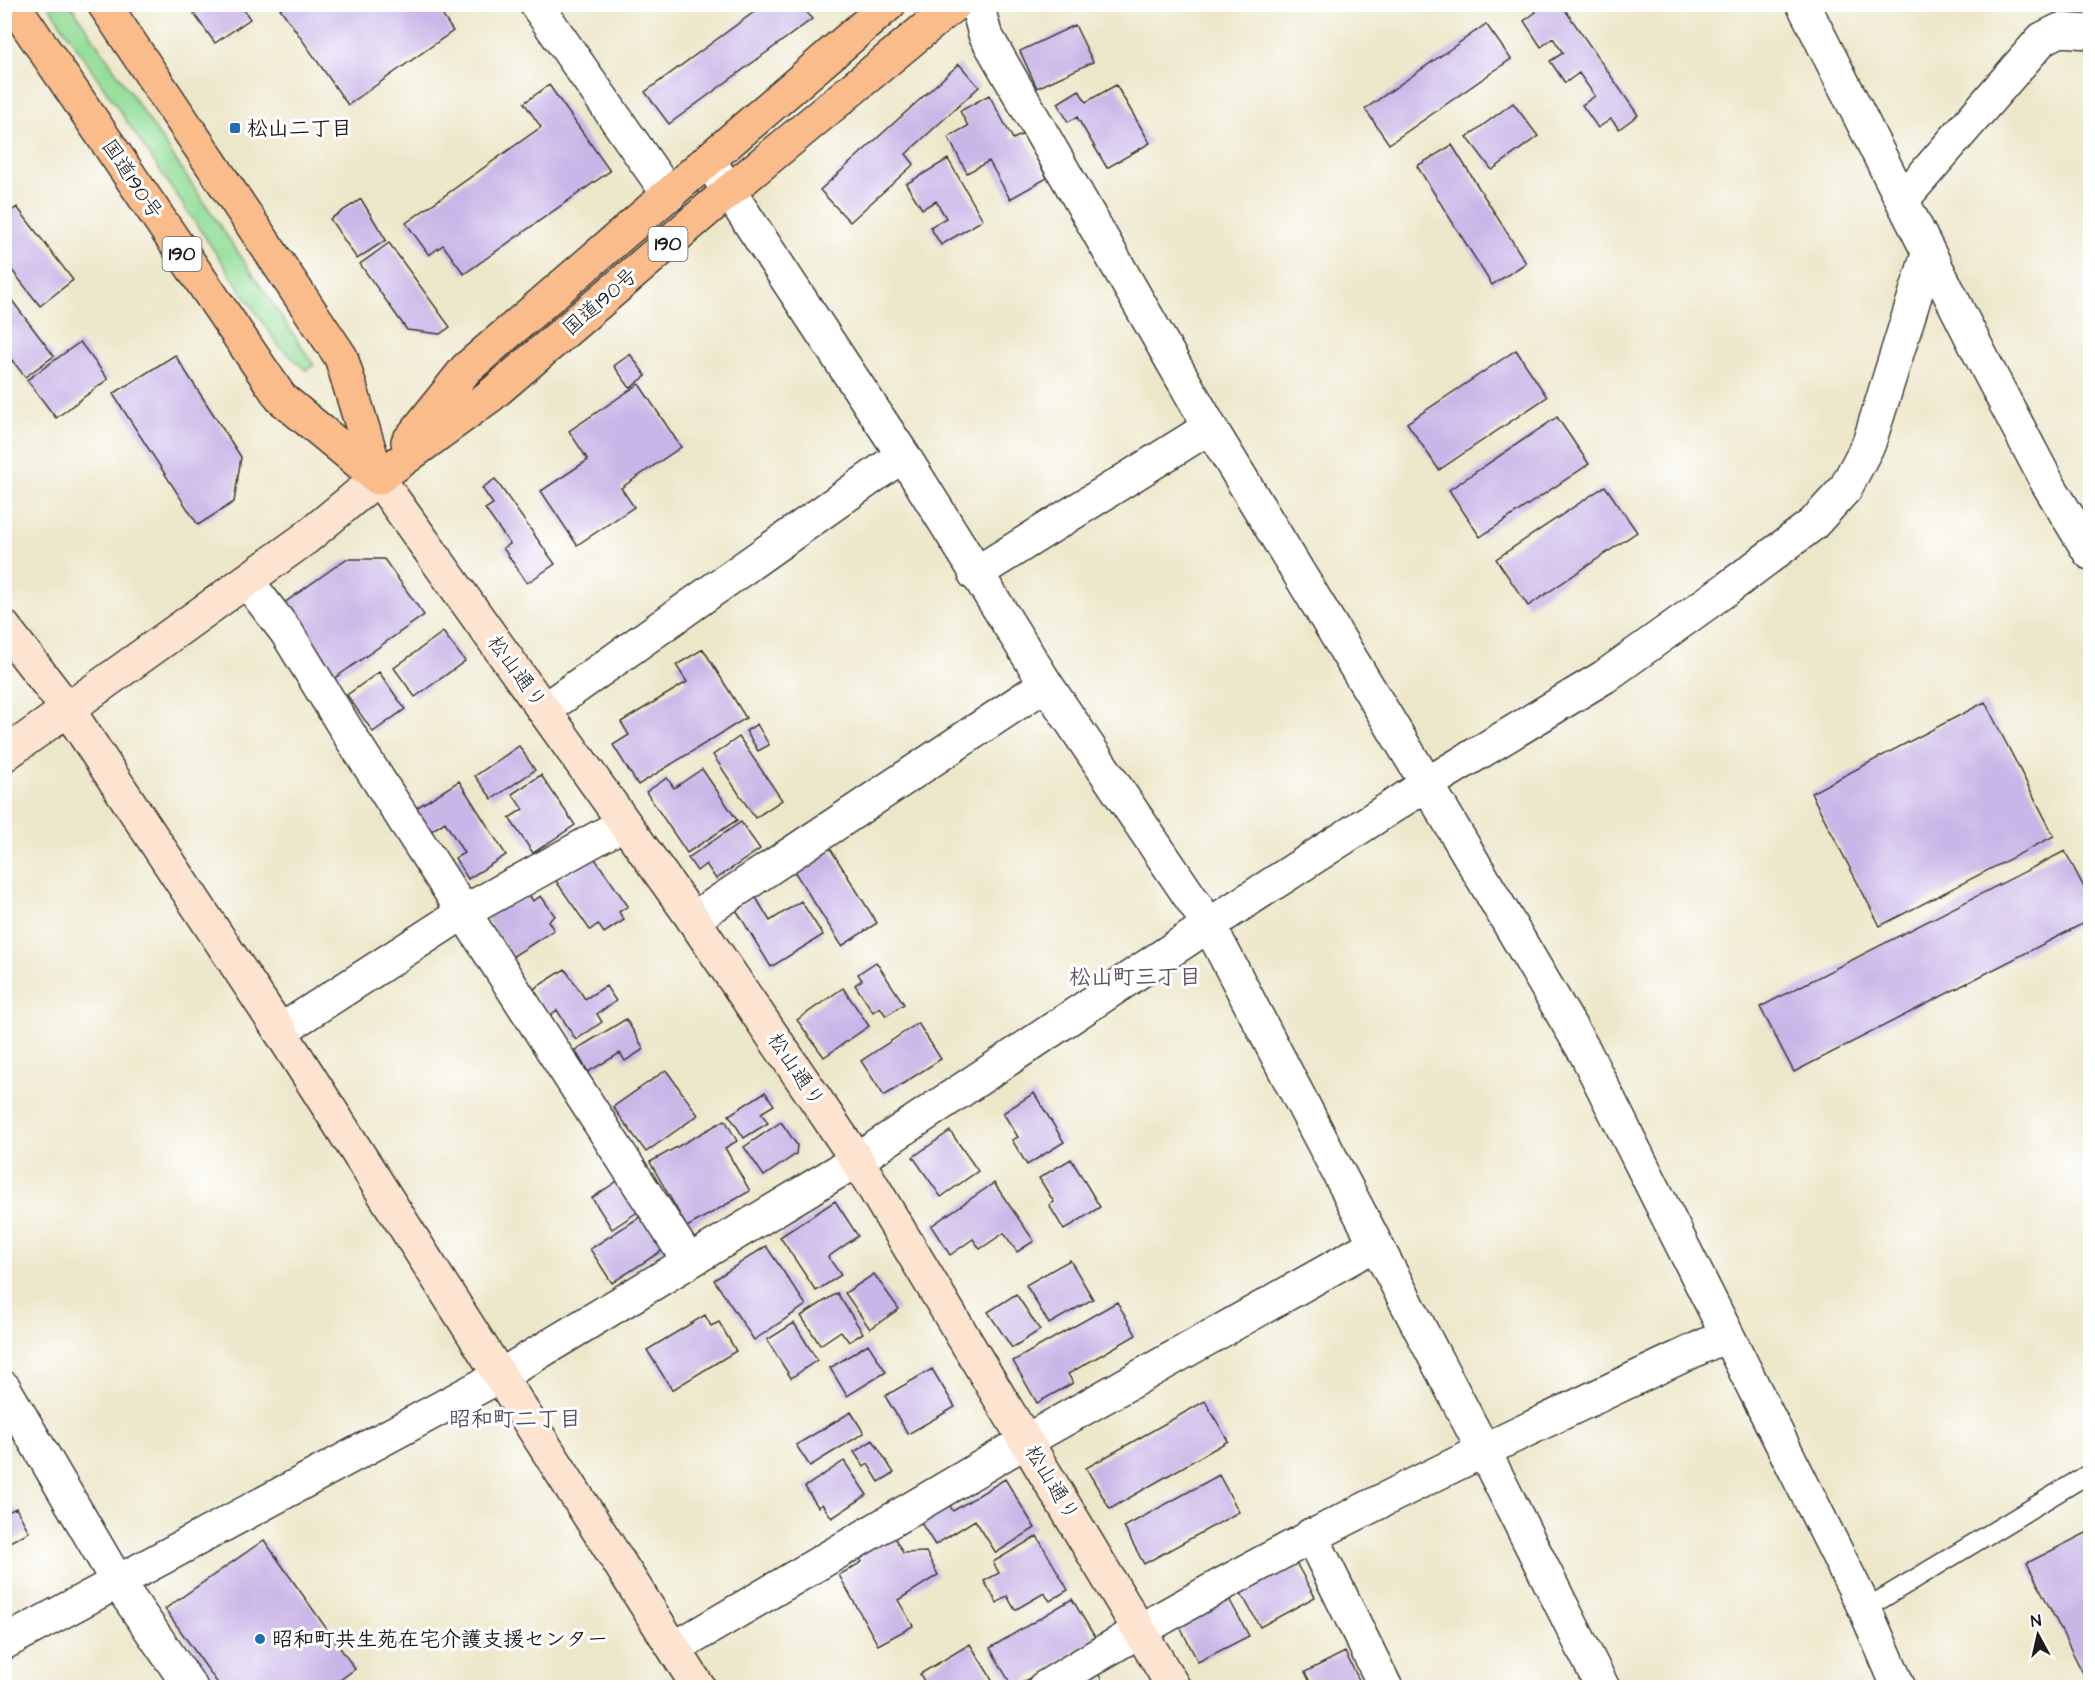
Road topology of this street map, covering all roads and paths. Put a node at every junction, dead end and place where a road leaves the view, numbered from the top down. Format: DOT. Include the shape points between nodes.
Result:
graph roads {
  1 [pos="13,4"];
  2 [pos="104,4"];
  3 [pos="536,4"];
  4 [pos="889,4"];
  5 [pos="955,4"];
  6 [pos="977,4"];
  7 [pos="1803,4"];
  8 [pos="2091,32"];
  9 [pos="709,161"];
  10 [pos="729,191"];
  11 [pos="669,195"];
  12 [pos="1903,199"];
  13 [pos="1928,254"];
  14 [pos="1210,427"];
  15 [pos="903,455"];
  16 [pos="378,478"];
  17 [pos="2091,553"];
  18 [pos="975,574"];
  19 [pos="247,581"];
  20 [pos="4,627"];
  21 [pos="1046,684"];
  22 [pos="544,710"];
  23 [pos="69,711"];
  24 [pos="4,755"];
  25 [pos="1427,784"];
  26 [pos="623,824"];
  27 [pos="464,912"];
  28 [pos="693,919"];
  29 [pos="1209,925"];
  30 [pos="280,1031"];
  31 [pos="857,1160"];
  32 [pos="1375,1244"];
  33 [pos="688,1260"];
  34 [pos="1727,1335"];
  35 [pos="500,1376"];
  36 [pos="4,1388"];
  37 [pos="1026,1441"];
  38 [pos="1483,1449"];
  39 [pos="2091,1473"];
  40 [pos="1311,1535"];
  41 [pos="117,1581"];
  42 [pos="1865,1609"];
  43 [pos="1140,1628"];
  44 [pos="4,1643"];
  45 [pos="675,1648"];
  46 [pos="191,1688"];
  47 [pos="699,1688"];
  48 [pos="1044,1688"];
  49 [pos="1174,1688"];
  50 [pos="1386,1688"];
  51 [pos="1604,1688"];
  52 [pos="1899,1688"];
  1 -- 16 [label="highway, 国道190号 / 190" via="281,398"];
  2 -- 16 [label="highway" via="341,357"];
  3 -- 11 [label="street"];
  4 -- 9 [label="highway, 国道190号 / 190"];
  5 -- 10 [label="highway, 国道190号 / 190"];
  6 -- 14 [label="street" via="985,34"];
  7 -- 12 [label="street"];
  8 -- 12 [label="street" via="2060,30 2042,39"];
  9 -- 10 [label="street"];
  9 -- 11 [label="highway, 国道190号 / 190"];
  10 -- 15 [label="street"];
  10 -- 16 [label="highway, 国道190号 / 190" via="490,396"];
  11 -- 16 [label="highway, 国道190号 / 190" via="466,369"];
  12 -- 13 [label="street"];
  13 -- 17 [label="street" via="2048,484"];
  13 -- 25 [label="street" via="1869,443 1845,489 1813,524 1604,677"];
  14 -- 18 [label="street"];
  14 -- 25 [label="street"];
  15 -- 18 [label="street"];
  15 -- 22 [label="street"];
  16 -- 19 [label="street"];
  16 -- 22 [label="street, 松山通り"];
  18 -- 21 [label="street"];
  19 -- 23 [label="street"];
  19 -- 27 [label="street" via="287,633"];
  20 -- 23 [label="street"];
  21 -- 28 [label="street"];
  21 -- 29 [label="street"];
  22 -- 26 [label="street, 松山通り"];
  23 -- 24 [label="street"];
  23 -- 30 [label="street"];
  25 -- 29 [label="street"];
  25 -- 34 [label="street" via="1585,1052"];
  26 -- 27 [label="street"];
  26 -- 28 [label="street, 松山通り"];
  27 -- 30 [label="street"];
  27 -- 33 [label="street"];
  28 -- 31 [label="street, 松山通り"];
  29 -- 31 [label="street"];
  29 -- 32 [label="street"];
  30 -- 35 [label="street"];
  31 -- 33 [label="street"];
  31 -- 37 [label="street, 松山通り"];
  32 -- 37 [label="street"];
  32 -- 38 [label="street"];
  33 -- 35 [label="street"];
  34 -- 38 [label="street"];
  34 -- 42 [label="street"];
  35 -- 41 [label="street"];
  35 -- 45 [label="street"];
  36 -- 41 [label="street"];
  37 -- 43 [label="street, 松山通り"];
  37 -- 45 [label="street"];
  38 -- 40 [label="street"];
  38 -- 51 [label="street"];
  39 -- 42 [label="lane"];
  40 -- 43 [label="street"];
  40 -- 50 [label="street"];
  41 -- 44 [label="street"];
  41 -- 46 [label="street"];
  42 -- 52 [label="street"];
  43 -- 48 [label="street"];
  43 -- 49 [label="street, 松山通り"];
  45 -- 47 [label="street"];
}
